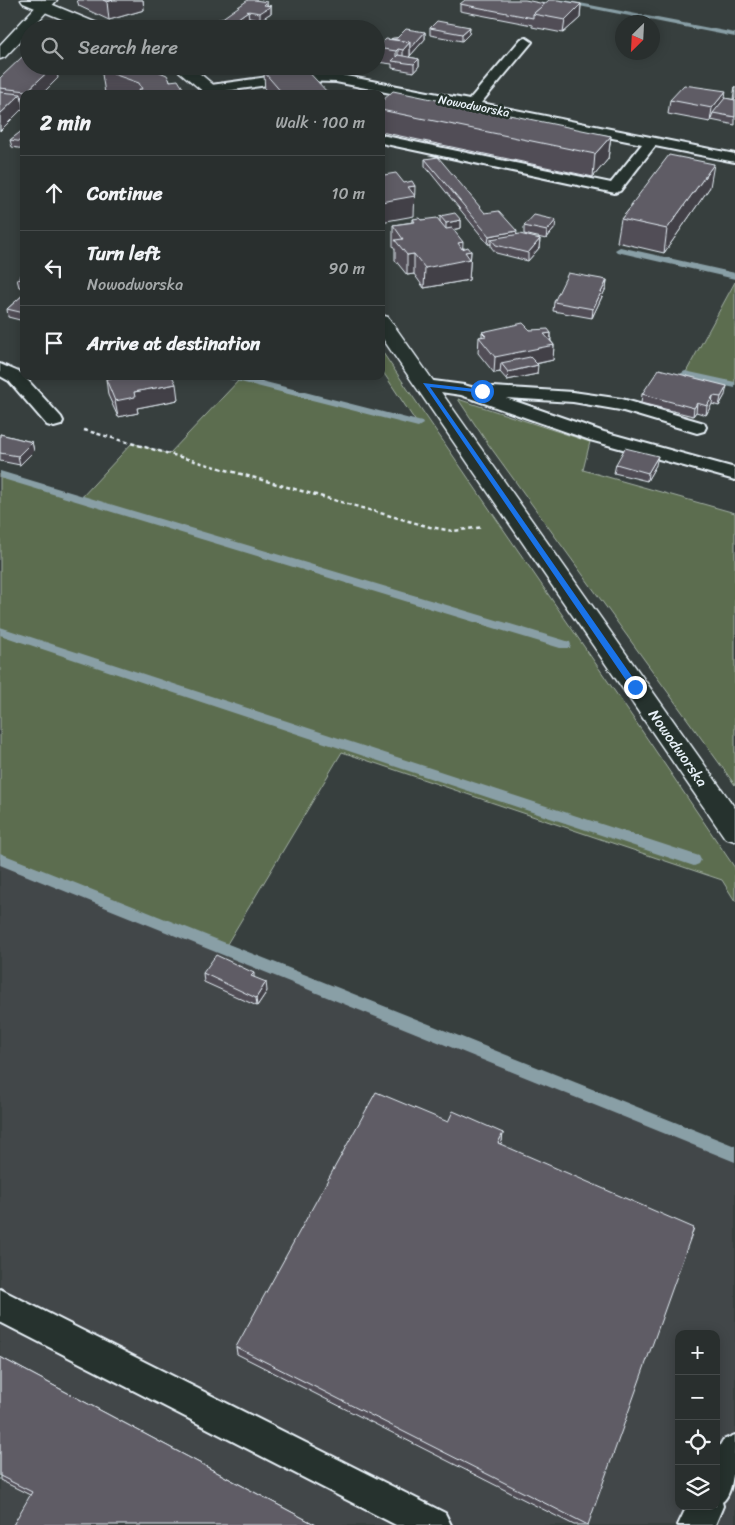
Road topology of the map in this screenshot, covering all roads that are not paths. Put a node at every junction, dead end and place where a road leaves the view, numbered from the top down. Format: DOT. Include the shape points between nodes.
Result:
graph roads {
  1 [pos="28,0"];
  2 [pos="47,3"];
  3 [pos="31,20"];
  4 [pos="81,20"];
  5 [pos="20,32"];
  6 [pos="526,42"];
  7 [pos="0,54"];
  8 [pos="193,75"];
  9 [pos="212,90"];
  10 [pos="219,90"];
  11 [pos="472,106"];
  12 [pos="385,140"];
  13 [pos="652,141"];
  14 [pos="735,158"];
  15 [pos="385,327"];
  16 [pos="0,369"];
  17 [pos="426,384"];
  18 [pos="464,390"];
  19 [pos="54,421"];
  20 [pos="697,428"];
  21 [pos="735,474"];
  22 [pos="735,830"];
  23 [pos="0,1305"];
  24 [pos="735,1452"];
  25 [pos="720,1480"];
  26 [pos="704,1510"];
  27 [pos="433,1525"];
  28 [pos="696,1525"];
  1 -- 2 [label="street"];
  2 -- 3 [label="street"];
  2 -- 4 [label="street"];
  5 -- 7 [label="street"];
  6 -- 11 [label="lane"];
  8 -- 9 [label="street, Nowodworska"];
  10 -- 11 [label="lane, Nowodworska" via="297,78 336,78"];
  11 -- 13 [label="lane, Nowodworska"];
  12 -- 13 [label="lane" via="615,188"];
  13 -- 14 [label="lane, Nowodworska"];
  15 -- 17 [label="street, Nowodworska"];
  16 -- 19 [label="lane" via="15,378"];
  17 -- 18 [label="lane"];
  17 -- 22 [label="street, Nowodworska"];
  18 -- 20 [label="lane" via="573,397 622,405"];
  18 -- 21 [label="lane" via="597,436"];
  23 -- 27 [label="lane"];
  24 -- 25 [label="lane"];
  26 -- 28 [label="lane"];
}
